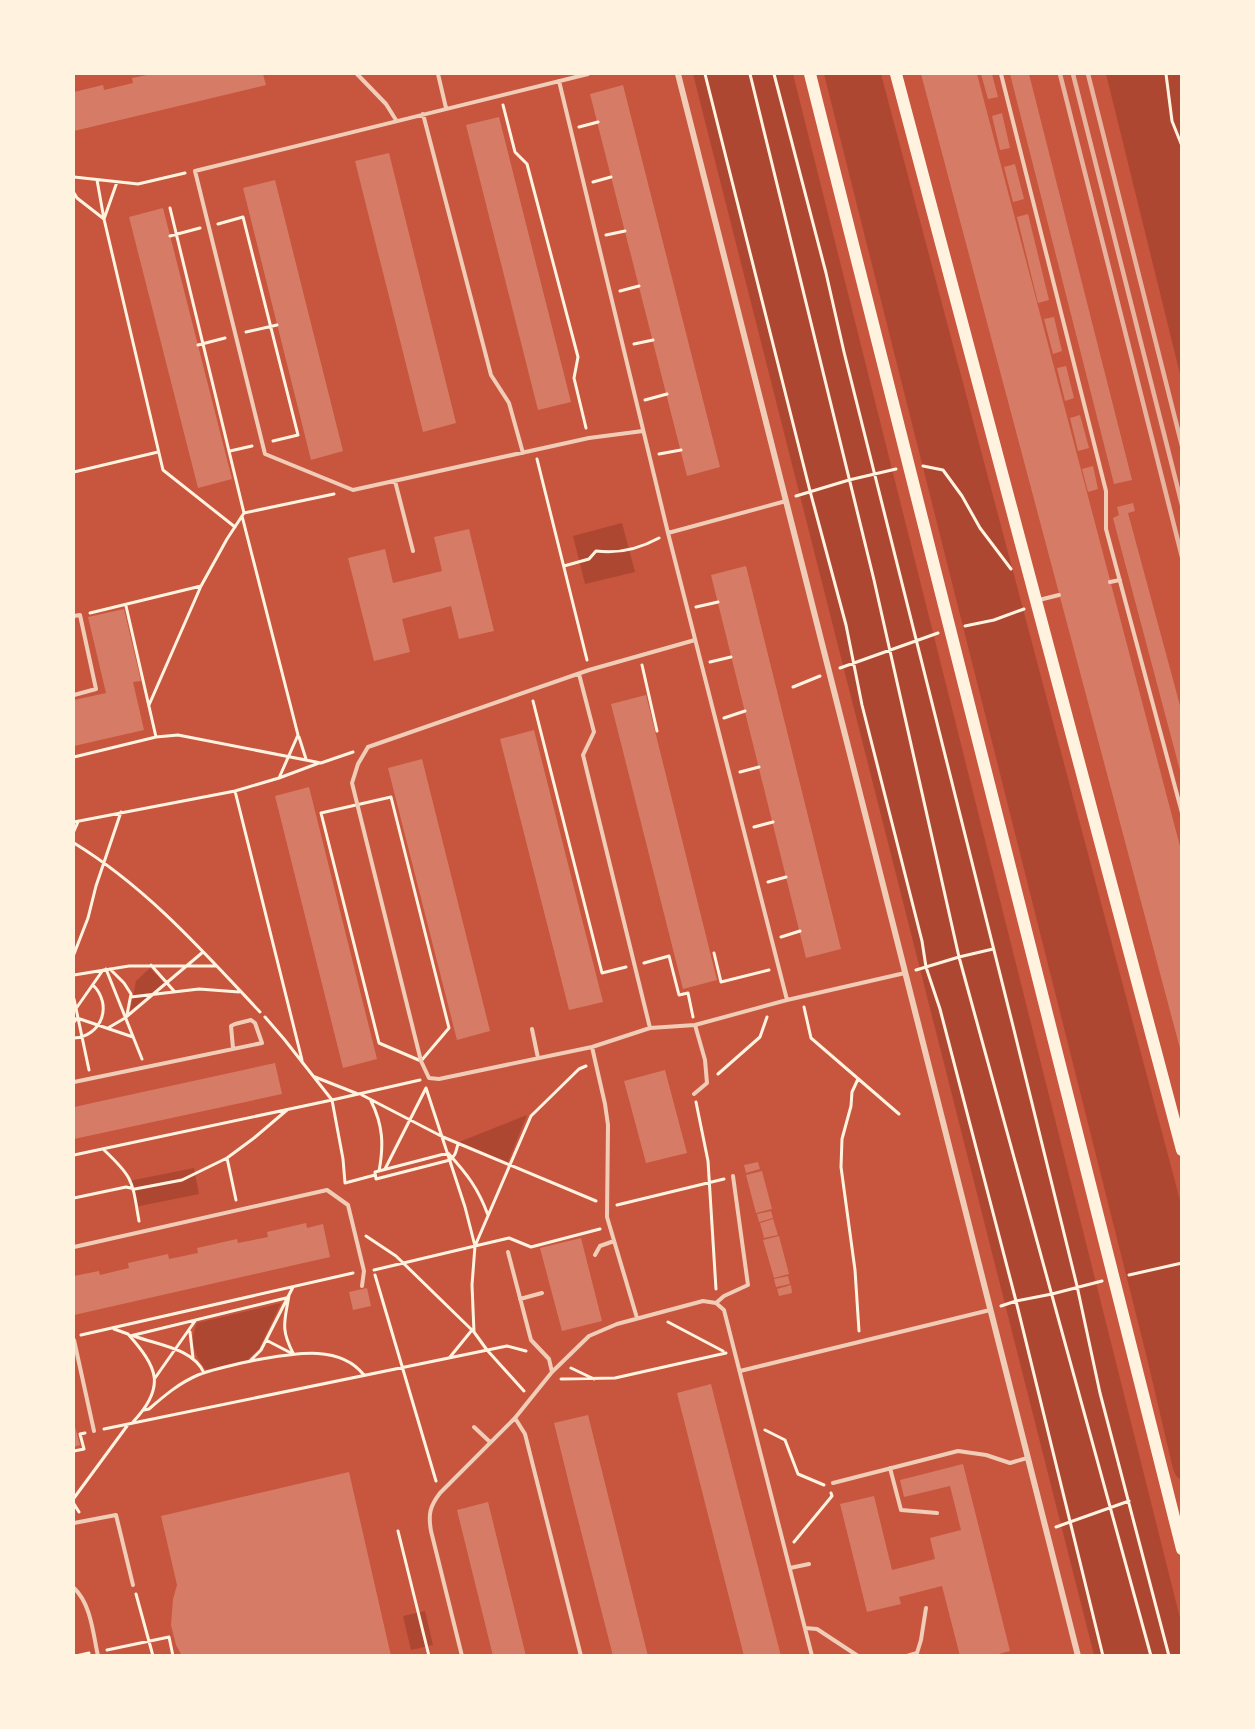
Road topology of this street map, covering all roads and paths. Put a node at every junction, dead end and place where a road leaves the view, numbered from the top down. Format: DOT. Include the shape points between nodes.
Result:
graph roads {
  1 [pos="357,74"];
  2 [pos="438,74"];
  3 [pos="588,74"];
  4 [pos="678,74"];
  5 [pos="705,74"];
  6 [pos="750,74"];
  7 [pos="774,74"];
  8 [pos="810,74"];
  9 [pos="896,74"];
  10 [pos="1001,74"];
  11 [pos="1166,74"];
  12 [pos="559,81"];
  13 [pos="500,95"];
  14 [pos="446,108"];
  15 [pos="423,114"];
  16 [pos="396,120"];
  17 [pos="598,122"];
  18 [pos="570,129"];
  19 [pos="1182,146"];
  20 [pos="195,171"];
  21 [pos="74,177"];
  22 [pos="611,177"];
  23 [pos="97,180"];
  24 [pos="118,182"];
  25 [pos="584,185"];
  26 [pos="74,193"];
  27 [pos="171,208"];
  28 [pos="104,219"];
  29 [pos="209,226"];
  30 [pos="625,231"];
  31 [pos="177,234"];
  32 [pos="170,236"];
  33 [pos="597,238"];
  34 [pos="639,286"];
  35 [pos="610,293"];
  36 [pos="277,325"];
  37 [pos="271,326"];
  38 [pos="236,335"];
  39 [pos="653,340"];
  40 [pos="203,343"];
  41 [pos="198,345"];
  42 [pos="623,347"];
  43 [pos="667,394"];
  44 [pos="636,403"];
  45 [pos="644,431"];
  46 [pos="589,438"];
  47 [pos="262,443"];
  48 [pos="681,450"];
  49 [pos="230,451"];
  50 [pos="535,451"];
  51 [pos="158,452"];
  52 [pos="523,453"];
  53 [pos="649,456"];
  54 [pos="74,472"];
  55 [pos="395,481"];
  56 [pos="353,490"];
  57 [pos="786,501"];
  58 [pos="243,514"];
  59 [pos="235,527"];
  60 [pos="668,533"];
  61 [pos="413,551"];
  62 [pos="564,566"];
  63 [pos="1120,580"];
  64 [pos="1110,582"];
  65 [pos="201,586"];
  66 [pos="1059,595"];
  67 [pos="1036,601"];
  68 [pos="718,602"];
  69 [pos="126,606"];
  70 [pos="688,610"];
  71 [pos="80,615"];
  72 [pos="74,616"];
  73 [pos="949,629"];
  74 [pos="695,640"];
  75 [pos="916,640"];
  76 [pos="890,650"];
  77 [pos="639,655"];
  78 [pos="731,657"];
  79 [pos="854,662"];
  80 [pos="702,664"];
  81 [pos="590,670"];
  82 [pos="829,673"];
  83 [pos="579,674"];
  84 [pos="792,687"];
  85 [pos="531,691"];
  86 [pos="74,695"];
  87 [pos="149,705"];
  88 [pos="745,711"];
  89 [pos="716,720"];
  90 [pos="657,731"];
  91 [pos="298,735"];
  92 [pos="156,737"];
  93 [pos="368,747"];
  94 [pos="289,756"];
  95 [pos="74,757"];
  96 [pos="306,759"];
  97 [pos="321,763"];
  98 [pos="759,767"];
  99 [pos="730,775"];
  100 [pos="279,778"];
  101 [pos="235,791"];
  102 [pos="121,812"];
  103 [pos="1182,813"];
  104 [pos="79,821"];
  105 [pos="74,822"];
  106 [pos="772,822"];
  107 [pos="744,830"];
  108 [pos="74,831"];
  109 [pos="74,843"];
  110 [pos="105,862"];
  111 [pos="786,877"];
  112 [pos="758,885"];
  113 [pos="800,931"];
  114 [pos="772,940"];
  115 [pos="993,949"];
  116 [pos="203,952"];
  117 [pos="714,953"];
  118 [pos="74,954"];
  119 [pos="959,957"];
  120 [pos="151,965"];
  121 [pos="189,965"];
  122 [pos="635,965"];
  123 [pos="217,966"];
  124 [pos="926,967"];
  125 [pos="779,968"];
  126 [pos="106,969"];
  127 [pos="905,973"];
  128 [pos="74,975"];
  129 [pos="167,983"];
  130 [pos="93,985"];
  131 [pos="175,991"];
  132 [pos="241,992"];
  133 [pos="154,994"];
  134 [pos="802,996"];
  135 [pos="131,998"];
  136 [pos="74,999"];
  137 [pos="787,1000"];
  138 [pos="771,1004"];
  139 [pos="75,1010"];
  140 [pos="126,1017"];
  141 [pos="77,1018"];
  142 [pos="74,1022"];
  143 [pos="99,1025"];
  144 [pos="694,1025"];
  145 [pos="108,1028"];
  146 [pos="532,1029"];
  147 [pos="650,1029"];
  148 [pos="81,1037"];
  149 [pos="133,1037"];
  150 [pos="74,1038"];
  151 [pos="592,1047"];
  152 [pos="233,1048"];
  153 [pos="538,1058"];
  154 [pos="595,1060"];
  155 [pos="303,1063"];
  156 [pos="145,1067"];
  157 [pos="313,1076"];
  158 [pos="429,1078"];
  159 [pos="858,1078"];
  160 [pos="91,1079"];
  161 [pos="74,1082"];
  162 [pos="707,1083"];
  163 [pos="426,1088"];
  164 [pos="360,1094"];
  165 [pos="694,1094"];
  166 [pos="371,1099"];
  167 [pos="332,1100"];
  168 [pos="288,1109"];
  169 [pos="899,1114"];
  170 [pos="410,1119"];
  171 [pos="443,1137"];
  172 [pos="458,1144"];
  173 [pos="103,1149"];
  174 [pos="1182,1150"];
  175 [pos="448,1153"];
  176 [pos="74,1155"];
  177 [pos="227,1158"];
  178 [pos="451,1159"];
  179 [pos="510,1166"];
  180 [pos="385,1170"];
  181 [pos="379,1171"];
  182 [pos="375,1175"];
  183 [pos="733,1176"];
  184 [pos="710,1182"];
  185 [pos="135,1189"];
  186 [pos="74,1198"];
  187 [pos="607,1205"];
  188 [pos="239,1211"];
  189 [pos="488,1216"];
  190 [pos="610,1227"];
  191 [pos="141,1232"];
  192 [pos="355,1232"];
  193 [pos="614,1241"];
  194 [pos="475,1246"];
  195 [pos="74,1247"];
  196 [pos="508,1252"];
  197 [pos="595,1256"];
  198 [pos="405,1263"];
  199 [pos="1182,1263"];
  200 [pos="374,1270"];
  201 [pos="364,1271"];
  202 [pos="1113,1278"];
  203 [pos="362,1286"];
  204 [pos="1077,1286"];
  205 [pos="293,1287"];
  206 [pos="542,1293"];
  207 [pos="1052,1294"];
  208 [pos="520,1299"];
  209 [pos="1016,1300"];
  210 [pos="285,1301"];
  211 [pos="716,1304"];
  212 [pos="991,1310"];
  213 [pos="654,1314"];
  214 [pos="637,1318"];
  215 [pos="195,1321"];
  216 [pos="192,1327"];
  217 [pos="112,1328"];
  218 [pos="473,1330"];
  219 [pos="130,1335"];
  220 [pos="74,1339"];
  221 [pos="266,1340"];
  222 [pos="860,1342"];
  223 [pos="176,1350"];
  224 [pos="487,1350"];
  225 [pos="735,1351"];
  226 [pos="293,1353"];
  227 [pos="727,1353"];
  228 [pos="194,1358"];
  229 [pos="450,1358"];
  230 [pos="549,1359"];
  231 [pos="248,1362"];
  232 [pos="560,1364"];
  233 [pos="403,1367"];
  234 [pos="740,1371"];
  235 [pos="552,1372"];
  236 [pos="204,1373"];
  237 [pos="364,1375"];
  238 [pos="547,1379"];
  239 [pos="594,1379"];
  240 [pos="153,1380"];
  241 [pos="532,1398"];
  242 [pos="144,1410"];
  243 [pos="515,1418"];
  244 [pos="130,1424"];
  245 [pos="754,1425"];
  246 [pos="474,1427"];
  247 [pos="94,1431"];
  248 [pos="490,1442"];
  249 [pos="74,1451"];
  250 [pos="1028,1458"];
  251 [pos="890,1468"];
  252 [pos="833,1483"];
  253 [pos="440,1493"];
  254 [pos="74,1498"];
  255 [pos="1130,1501"];
  256 [pos="74,1504"];
  257 [pos="1111,1509"];
  258 [pos="80,1513"];
  259 [pos="937,1513"];
  260 [pos="1070,1522"];
  261 [pos="74,1523"];
  262 [pos="1046,1530"];
  263 [pos="398,1531"];
  264 [pos="1181,1543"];
  265 [pos="786,1552"];
  266 [pos="809,1564"];
  267 [pos="790,1568"];
  268 [pos="133,1585"];
  269 [pos="74,1588"];
  270 [pos="926,1608"];
  271 [pos="805,1628"];
  272 [pos="150,1641"];
  273 [pos="97,1654"];
  274 [pos="153,1656"];
  275 [pos="173,1656"];
  276 [pos="429,1656"];
  277 [pos="462,1656"];
  278 [pos="581,1656"];
  279 [pos="812,1656"];
  280 [pos="858,1656"];
  281 [pos="907,1656"];
  282 [pos="1078,1656"];
  283 [pos="1103,1656"];
  284 [pos="1151,1656"];
  285 [pos="1169,1656"];
  1 -- 16 [label="lane"];
  2 -- 14 [label="lane"];
  3 -- 12 [label="lane"];
  4 -- 57 [label="street"];
  5 -- 79 [label="path"];
  6 -- 76 [label="path"];
  7 -- 75 [label="path"];
  8 -- 73 [label="main road"];
  9 -- 67 [label="main road"];
  10 -- 63 [label="lane" via="1106,491 1106,529"];
  11 -- 19 [label="path" via="1172,121"];
  12 -- 13 [label="lane"];
  12 -- 18 [label="lane"];
  13 -- 14 [label="lane"];
  13 -- 46 [label="path" via="515,152 527,164 578,357 574,378"];
  14 -- 15 [label="lane"];
  15 -- 16 [label="lane"];
  15 -- 52 [label="lane" via="491,375 509,403"];
  16 -- 20 [label="lane"];
  17 -- 18 [label="path"];
  18 -- 25 [label="lane"];
  20 -- 24 [label="path" via="138,184"];
  20 -- 29 [label="lane"];
  21 -- 23 [label="path"];
  22 -- 25 [label="path"];
  23 -- 24 [label="path"];
  23 -- 28 [label="path"];
  24 -- 28 [label="path"];
  25 -- 33 [label="lane"];
  26 -- 28 [label="path"];
  27 -- 31 [label="path"];
  28 -- 51 [label="path"];
  29 -- 31 [label="path"];
  29 -- 37 [label="path" via="243,217"];
  29 -- 38 [label="lane"];
  30 -- 33 [label="path"];
  31 -- 32 [label="path"];
  31 -- 40 [label="path"];
  33 -- 35 [label="lane"];
  34 -- 35 [label="path"];
  35 -- 42 [label="lane"];
  36 -- 37 [label="path"];
  37 -- 38 [label="path"];
  37 -- 47 [label="path" via="298,435"];
  38 -- 40 [label="path"];
  38 -- 47 [label="lane"];
  39 -- 42 [label="path"];
  40 -- 41 [label="path"];
  40 -- 49 [label="path"];
  42 -- 44 [label="lane"];
  43 -- 44 [label="path"];
  44 -- 45 [label="lane"];
  45 -- 46 [label="lane"];
  45 -- 53 [label="lane"];
  46 -- 50 [label="lane"];
  47 -- 49 [label="path"];
  47 -- 56 [label="lane" via="265,454"];
  48 -- 53 [label="path"];
  49 -- 58 [label="path"];
  50 -- 52 [label="lane"];
  50 -- 62 [label="path"];
  51 -- 54 [label="path"];
  51 -- 59 [label="path" via="163,470"];
  52 -- 55 [label="lane"];
  53 -- 60 [label="lane"];
  55 -- 56 [label="lane"];
  55 -- 61 [label="lane"];
  56 -- 58 [label="path"];
  57 -- 60 [label="lane"];
  57 -- 82 [label="street"];
  58 -- 59 [label="path"];
  58 -- 91 [label="path"];
  59 -- 65 [label="path"];
  60 -- 62 [label="path" via="644,546 614,553 596,551 589,559"];
  60 -- 70 [label="lane"];
  62 -- 81 [label="path"];
  63 -- 64 [label="lane"];
  63 -- 103 [label="lane"];
  65 -- 69 [label="path"];
  65 -- 87 [label="path"];
  66 -- 67 [label="lane"];
  67 -- 73 [label="path" via="1003,617"];
  67 -- 174 [label="main road"];
  68 -- 70 [label="path"];
  69 -- 71 [label="path"];
  69 -- 87 [label="path"];
  70 -- 74 [label="lane"];
  71 -- 72 [label="lane"];
  71 -- 86 [label="lane" via="96,689"];
  73 -- 75 [label="path"];
  73 -- 202 [label="main road"];
  74 -- 77 [label="lane"];
  74 -- 80 [label="lane"];
  75 -- 76 [label="path"];
  75 -- 115 [label="path"];
  76 -- 79 [label="path"];
  76 -- 119 [label="path"];
  77 -- 81 [label="lane"];
  77 -- 90 [label="path"];
  78 -- 80 [label="path"];
  79 -- 82 [label="path"];
  79 -- 124 [label="path"];
  80 -- 89 [label="lane"];
  81 -- 83 [label="lane"];
  82 -- 84 [label="path"];
  82 -- 127 [label="street"];
  83 -- 85 [label="lane"];
  83 -- 122 [label="lane" via="594,732 583,755"];
  85 -- 93 [label="lane"];
  85 -- 122 [label="path" via="602,973"];
  87 -- 92 [label="path"];
  88 -- 89 [label="path"];
  89 -- 99 [label="lane"];
  91 -- 94 [label="path"];
  91 -- 96 [label="path"];
  92 -- 94 [label="path" via="178,735"];
  92 -- 95 [label="path"];
  93 -- 97 [label="path"];
  93 -- 158 [label="lane" via="352,783 421,1061"];
  94 -- 96 [label="path"];
  94 -- 100 [label="path"];
  96 -- 97 [label="path"];
  97 -- 100 [label="path"];
  98 -- 99 [label="path"];
  99 -- 107 [label="lane"];
  100 -- 101 [label="path"];
  101 -- 102 [label="path"];
  101 -- 155 [label="path"];
  102 -- 104 [label="path"];
  102 -- 110 [label="path"];
  104 -- 105 [label="path"];
  104 -- 108 [label="path"];
  106 -- 107 [label="path"];
  107 -- 112 [label="lane"];
  109 -- 110 [label="path"];
  110 -- 116 [label="path" via="165,912"];
  110 -- 118 [label="path"];
  111 -- 112 [label="path"];
  112 -- 114 [label="lane"];
  113 -- 114 [label="path"];
  114 -- 125 [label="lane"];
  115 -- 119 [label="path"];
  115 -- 204 [label="path"];
  116 -- 121 [label="path"];
  116 -- 123 [label="path"];
  117 -- 125 [label="path" via="721,982"];
  119 -- 124 [label="path"];
  119 -- 207 [label="path"];
  120 -- 121 [label="path"];
  120 -- 126 [label="path"];
  120 -- 129 [label="path"];
  121 -- 123 [label="path"];
  121 -- 129 [label="path"];
  122 -- 144 [label="path" via="669,956 679,995 688,993"];
  122 -- 147 [label="lane"];
  123 -- 132 [label="path"];
  124 -- 127 [label="path"];
  124 -- 209 [label="path"];
  125 -- 137 [label="lane"];
  126 -- 128 [label="path"];
  126 -- 130 [label="path"];
  126 -- 135 [label="path" via="124,983"];
  126 -- 140 [label="path"];
  127 -- 134 [label="lane"];
  127 -- 212 [label="street"];
  129 -- 131 [label="path"];
  129 -- 133 [label="path"];
  130 -- 139 [label="path"];
  130 -- 143 [label="path" via="104,1004"];
  131 -- 132 [label="path" via="209,988"];
  131 -- 133 [label="path"];
  132 -- 155 [label="path"];
  133 -- 135 [label="path"];
  133 -- 140 [label="path"];
  134 -- 137 [label="lane"];
  134 -- 159 [label="path" via="811,1038"];
  135 -- 140 [label="path"];
  136 -- 139 [label="path"];
  137 -- 138 [label="lane"];
  138 -- 144 [label="lane"];
  138 -- 162 [label="path" via="760,1037"];
  139 -- 141 [label="path"];
  140 -- 145 [label="path"];
  140 -- 149 [label="path"];
  141 -- 142 [label="path"];
  141 -- 143 [label="path"];
  141 -- 148 [label="path"];
  143 -- 145 [label="path"];
  143 -- 148 [label="path"];
  144 -- 147 [label="lane"];
  144 -- 162 [label="lane" via="705,1060"];
  145 -- 149 [label="path"];
  146 -- 153 [label="lane"];
  147 -- 151 [label="lane"];
  148 -- 150 [label="path"];
  148 -- 160 [label="path"];
  149 -- 156 [label="path"];
  151 -- 153 [label="lane"];
  151 -- 154 [label="lane"];
  152 -- 152 [label="lane" via="262,1042 255,1023 251,1020 231,1026"];
  152 -- 156 [label="lane"];
  153 -- 158 [label="lane"];
  154 -- 179 [label="path" via="579,1070 531,1116"];
  154 -- 187 [label="lane" via="608,1125"];
  155 -- 157 [label="path"];
  156 -- 160 [label="lane"];
  157 -- 164 [label="path"];
  157 -- 167 [label="path"];
  158 -- 163 [label="path"];
  158 -- 164 [label="path"];
  159 -- 169 [label="path"];
  159 -- 222 [label="path" via="842,1139 841,1167"];
  160 -- 161 [label="lane"];
  162 -- 165 [label="lane"];
  163 -- 170 [label="path"];
  163 -- 171 [label="path"];
  164 -- 166 [label="path"];
  164 -- 167 [label="path"];
  165 -- 184 [label="path"];
  166 -- 170 [label="path"];
  166 -- 181 [label="path" via="383,1136"];
  167 -- 168 [label="path"];
  167 -- 182 [label="path" via="345,1183"];
  168 -- 173 [label="path"];
  168 -- 177 [label="path"];
  170 -- 171 [label="path"];
  170 -- 180 [label="path"];
  171 -- 172 [label="path"];
  171 -- 175 [label="path"];
  172 -- 178 [label="path"];
  172 -- 179 [label="path"];
  173 -- 176 [label="path"];
  173 -- 185 [label="path" via="125,1170"];
  175 -- 178 [label="path"];
  175 -- 180 [label="path"];
  177 -- 185 [label="path" via="182,1180"];
  177 -- 188 [label="path"];
  178 -- 182 [label="path" via="376,1179"];
  178 -- 189 [label="path" via="472,1179"];
  178 -- 194 [label="path"];
  179 -- 187 [label="path"];
  179 -- 189 [label="path"];
  180 -- 181 [label="path"];
  181 -- 182 [label="path"];
  183 -- 184 [label="path"];
  183 -- 211 [label="lane" via="748,1285"];
  184 -- 187 [label="path"];
  184 -- 211 [label="path"];
  185 -- 186 [label="path" via="126,1187"];
  185 -- 191 [label="path"];
  187 -- 190 [label="lane"];
  188 -- 191 [label="lane"];
  188 -- 192 [label="lane" via="327,1190 348,1204"];
  189 -- 194 [label="path"];
  190 -- 193 [label="lane"];
  190 -- 194 [label="path" via="531,1247 509,1238"];
  191 -- 195 [label="lane"];
  192 -- 198 [label="path" via="378,1242"];
  192 -- 201 [label="lane"];
  193 -- 197 [label="lane" via="600,1246"];
  193 -- 214 [label="lane"];
  194 -- 198 [label="path"];
  194 -- 218 [label="path"];
  196 -- 208 [label="lane"];
  198 -- 200 [label="path"];
  198 -- 218 [label="path"];
  199 -- 202 [label="path"];
  200 -- 201 [label="path"];
  200 -- 233 [label="path"];
  201 -- 203 [label="lane"];
  201 -- 205 [label="path"];
  202 -- 204 [label="path"];
  202 -- 264 [label="main road"];
  204 -- 207 [label="path"];
  204 -- 255 [label="path" via="1100,1393"];
  205 -- 210 [label="path"];
  205 -- 217 [label="path"];
  206 -- 208 [label="lane"];
  207 -- 209 [label="path"];
  207 -- 257 [label="path"];
  208 -- 230 [label="lane" via="531,1340"];
  209 -- 212 [label="path"];
  209 -- 260 [label="path"];
  210 -- 215 [label="path"];
  210 -- 221 [label="path"];
  210 -- 226 [label="path" via="285,1334"];
  211 -- 213 [label="lane" via="703,1301"];
  211 -- 225 [label="lane" via="724,1310"];
  212 -- 222 [label="lane"];
  212 -- 250 [label="street"];
  213 -- 214 [label="lane"];
  213 -- 227 [label="path"];
  214 -- 232 [label="lane" via="600,1330"];
  215 -- 216 [label="path"];
  215 -- 219 [label="path"];
  216 -- 223 [label="path"];
  216 -- 228 [label="path"];
  217 -- 219 [label="path"];
  217 -- 220 [label="path"];
  218 -- 224 [label="path"];
  218 -- 229 [label="path"];
  219 -- 223 [label="path"];
  219 -- 240 [label="path" via="149,1359"];
  220 -- 247 [label="lane"];
  221 -- 226 [label="path"];
  221 -- 231 [label="path"];
  222 -- 234 [label="lane"];
  223 -- 228 [label="path"];
  223 -- 240 [label="path"];
  224 -- 229 [label="path"];
  224 -- 230 [label="path" via="511,1346"];
  224 -- 241 [label="path"];
  225 -- 227 [label="path"];
  225 -- 234 [label="lane"];
  226 -- 231 [label="path"];
  226 -- 237 [label="path" via="335,1357 353,1364"];
  227 -- 239 [label="path" via="615,1378"];
  228 -- 236 [label="path"];
  229 -- 233 [label="path"];
  230 -- 235 [label="lane"];
  231 -- 236 [label="path"];
  232 -- 235 [label="lane"];
  232 -- 239 [label="path"];
  233 -- 237 [label="path"];
  233 -- 253 [label="path"];
  234 -- 245 [label="lane"];
  235 -- 238 [label="lane"];
  236 -- 242 [label="path"];
  237 -- 244 [label="path"];
  238 -- 239 [label="path"];
  238 -- 241 [label="lane"];
  240 -- 242 [label="path"];
  241 -- 243 [label="lane"];
  242 -- 244 [label="path"];
  243 -- 248 [label="lane"];
  243 -- 278 [label="lane" via="525,1434"];
  244 -- 247 [label="path"];
  244 -- 254 [label="path"];
  245 -- 265 [label="lane"];
  245 -- 265 [label="path" via="785,1440 798,1474 830,1488 832,1497"];
  246 -- 248 [label="lane"];
  247 -- 249 [label="path" via="80,1434 84,1449"];
  248 -- 253 [label="lane"];
  250 -- 251 [label="lane" via="1010,1463 958,1451"];
  250 -- 262 [label="street"];
  251 -- 252 [label="lane"];
  251 -- 259 [label="lane" via="901,1510"];
  253 -- 277 [label="lane" via="431,1504 429,1519"];
  255 -- 257 [label="path"];
  255 -- 285 [label="path"];
  256 -- 258 [label="path"];
  257 -- 260 [label="path"];
  257 -- 284 [label="path"];
  260 -- 262 [label="path"];
  260 -- 283 [label="path"];
  261 -- 268 [label="lane" via="116,1515"];
  262 -- 282 [label="street"];
  263 -- 276 [label="path"];
  265 -- 267 [label="lane"];
  266 -- 267 [label="lane"];
  267 -- 271 [label="lane"];
  268 -- 272 [label="path"];
  269 -- 273 [label="lane" via="86,1604"];
  270 -- 281 [label="lane" via="916,1653"];
  271 -- 279 [label="lane"];
  271 -- 280 [label="lane" via="817,1629"];
  272 -- 273 [label="path"];
  272 -- 274 [label="path"];
  272 -- 275 [label="path" via="169,1637"];
}
